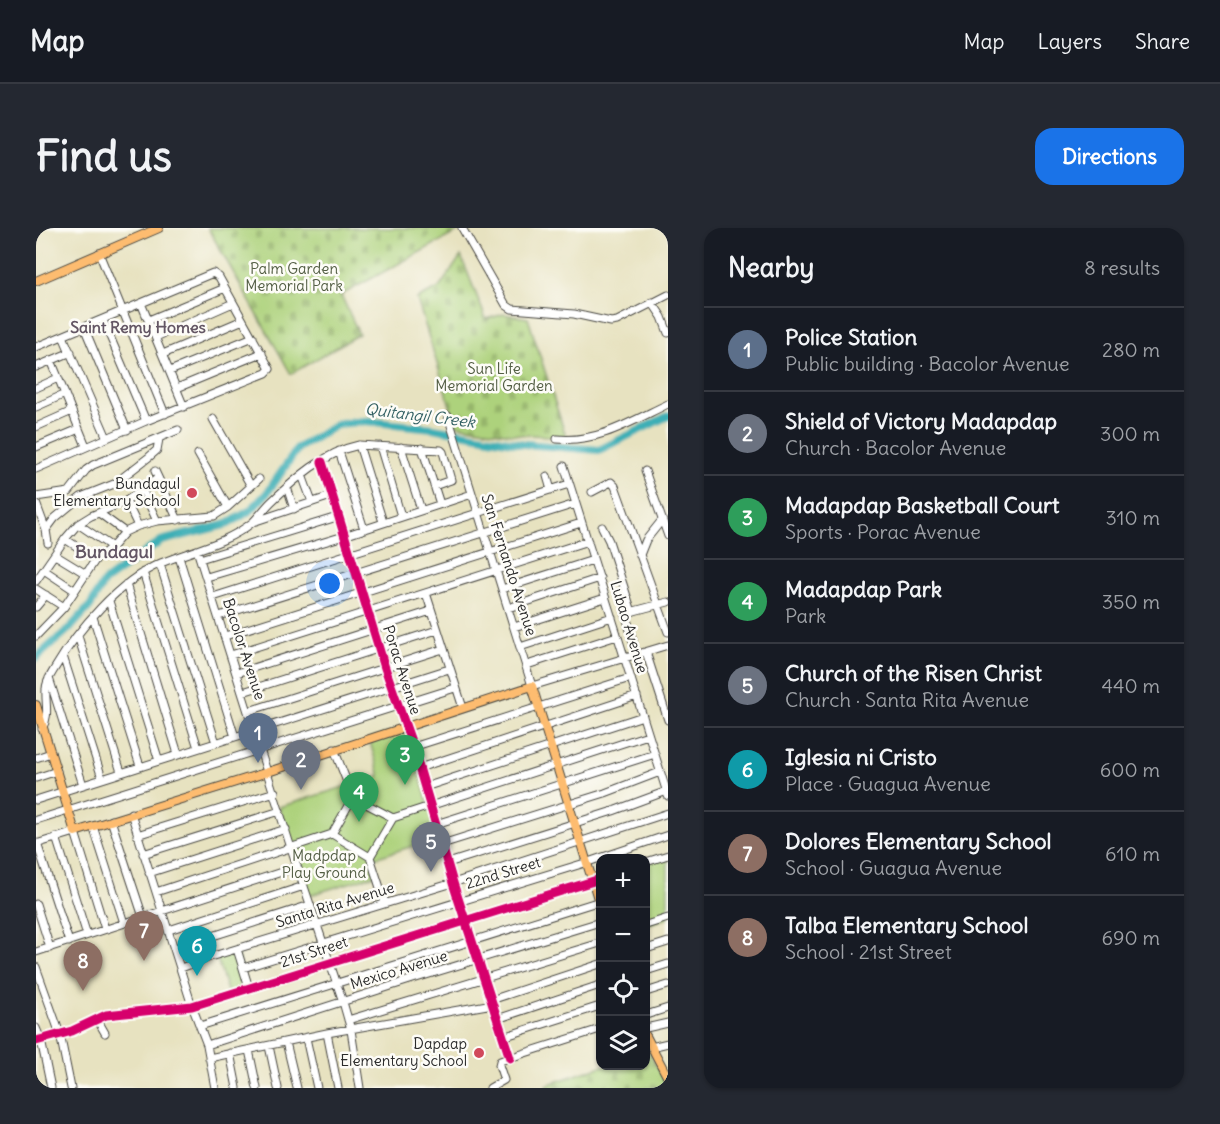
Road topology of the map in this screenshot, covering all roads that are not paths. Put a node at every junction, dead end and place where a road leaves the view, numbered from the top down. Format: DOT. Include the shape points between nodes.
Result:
graph roads {
  1 [pos="159,228"];
  2 [pos="462,228"];
  3 [pos="99,254"];
  4 [pos="36,281"];
  5 [pos="225,288"];
  6 [pos="667,296"];
  7 [pos="652,302"];
  8 [pos="141,303"];
  9 [pos="233,303"];
  10 [pos="123,310"];
  11 [pos="103,320"];
  12 [pos="149,320"];
  13 [pos="243,320"];
  14 [pos="84,327"];
  15 [pos="668,333"];
  16 [pos="63,336"];
  17 [pos="156,337"];
  18 [pos="253,337"];
  19 [pos="36,347"];
  20 [pos="70,352"];
  21 [pos="262,353"];
  22 [pos="163,354"];
  23 [pos="51,360"];
  24 [pos="36,367"];
  25 [pos="170,371"];
  26 [pos="58,378"];
  27 [pos="36,388"];
  28 [pos="177,388"];
  29 [pos="65,394"];
  30 [pos="668,404"];
  31 [pos="184,406"];
  32 [pos="36,407"];
  33 [pos="72,411"];
  34 [pos="165,414"];
  35 [pos="448,416"];
  36 [pos="213,419"];
  37 [pos="146,421"];
  38 [pos="36,427"];
  39 [pos="79,429"];
  40 [pos="127,430"];
  41 [pos="178,430"];
  42 [pos="107,438"];
  43 [pos="159,439"];
  44 [pos="557,440"];
  45 [pos="358,445"];
  46 [pos="87,446"];
  47 [pos="380,446"];
  48 [pos="36,447"];
  49 [pos="401,447"];
  50 [pos="422,448"];
  51 [pos="339,452"];
  52 [pos="198,454"];
  53 [pos="322,462"];
  54 [pos="564,466"];
  55 [pos="36,469"];
  56 [pos="645,471"];
  57 [pos="302,475"];
  58 [pos="547,476"];
  59 [pos="259,478"];
  60 [pos="569,484"];
  61 [pos="251,486"];
  62 [pos="434,486"];
  63 [pos="287,487"];
  64 [pos="142,489"];
  65 [pos="551,490"];
  66 [pos="69,492"];
  67 [pos="592,492"];
  68 [pos="472,494"];
  69 [pos="332,496"];
  70 [pos="36,497"];
  71 [pos="81,497"];
  72 [pos="126,501"];
  73 [pos="312,502"];
  74 [pos="36,503"];
  75 [pos="440,504"];
  76 [pos="576,504"];
  77 [pos="228,507"];
  78 [pos="294,508"];
  79 [pos="421,510"];
  80 [pos="99,513"];
  81 [pos="478,513"];
  82 [pos="401,516"];
  83 [pos="338,517"];
  84 [pos="178,520"];
  85 [pos="662,520"];
  86 [pos="157,521"];
  87 [pos="253,521"];
  88 [pos="383,522"];
  89 [pos="581,522"];
  90 [pos="78,524"];
  91 [pos="138,526"];
  92 [pos="602,527"];
  93 [pos="364,529"];
  94 [pos="46,530"];
  95 [pos="125,532"];
  96 [pos="484,533"];
  97 [pos="344,536"];
  98 [pos="668,536"];
  99 [pos="65,539"];
  100 [pos="588,541"];
  101 [pos="48,543"];
  102 [pos="112,547"];
  103 [pos="197,550"];
  104 [pos="490,552"];
  105 [pos="350,554"];
  106 [pos="55,555"];
  107 [pos="640,555"];
  108 [pos="178,557"];
  109 [pos="96,559"];
  110 [pos="200,559"];
  111 [pos="593,560"];
  112 [pos="160,564"];
  113 [pos="44,570"];
  114 [pos="496,571"];
  115 [pos="143,572"];
  116 [pos="356,573"];
  117 [pos="86,574"];
  118 [pos="207,577"];
  119 [pos="600,578"];
  120 [pos="36,581"];
  121 [pos="126,584"];
  122 [pos="36,589"];
  123 [pos="502,589"];
  124 [pos="74,590"];
  125 [pos="362,592"];
  126 [pos="426,593"];
  127 [pos="46,596"];
  128 [pos="213,597"];
  129 [pos="605,598"];
  130 [pos="109,601"];
  131 [pos="668,602"];
  132 [pos="658,605"];
  133 [pos="64,607"];
  134 [pos="36,608"];
  135 [pos="508,608"];
  136 [pos="368,611"];
  137 [pos="431,611"];
  138 [pos="632,612"];
  139 [pos="219,616"];
  140 [pos="93,617"];
  141 [pos="612,617"];
  142 [pos="514,627"];
  143 [pos="373,630"];
  144 [pos="437,630"];
  145 [pos="668,632"];
  146 [pos="36,636"];
  147 [pos="78,636"];
  148 [pos="225,636"];
  149 [pos="617,636"];
  150 [pos="668,645"];
  151 [pos="520,646"];
  152 [pos="443,649"];
  153 [pos="380,650"];
  154 [pos="646,652"];
  155 [pos="636,654"];
  156 [pos="231,655"];
  157 [pos="63,656"];
  158 [pos="624,657"];
  159 [pos="527,665"];
  160 [pos="385,668"];
  161 [pos="449,669"];
  162 [pos="237,674"];
  163 [pos="49,678"];
  164 [pos="630,678"];
  165 [pos="532,686"];
  166 [pos="392,688"];
  167 [pos="456,688"];
  168 [pos="243,692"];
  169 [pos="637,696"];
  170 [pos="36,705"];
  171 [pos="398,706"];
  172 [pos="463,708"];
  173 [pos="538,709"];
  174 [pos="249,711"];
  175 [pos="643,716"];
  176 [pos="668,720"];
  177 [pos="544,726"];
  178 [pos="405,727"];
  179 [pos="255,731"];
  180 [pos="41,733"];
  181 [pos="648,735"];
  182 [pos="235,736"];
  183 [pos="216,742"];
  184 [pos="550,746"];
  185 [pos="412,747"];
  186 [pos="198,748"];
  187 [pos="261,749"];
  188 [pos="334,749"];
  189 [pos="51,753"];
  190 [pos="178,754"];
  191 [pos="655,754"];
  192 [pos="36,758"];
  193 [pos="159,761"];
  194 [pos="557,765"];
  195 [pos="140,766"];
  196 [pos="419,768"];
  197 [pos="57,771"];
  198 [pos="122,772"];
  199 [pos="268,772"];
  200 [pos="660,772"];
  201 [pos="36,778"];
  202 [pos="102,778"];
  203 [pos="563,784"];
  204 [pos="83,785"];
  205 [pos="424,787"];
  206 [pos="62,791"];
  207 [pos="275,792"];
  208 [pos="667,793"];
  209 [pos="353,797"];
  210 [pos="36,800"];
  211 [pos="569,804"];
  212 [pos="431,806"];
  213 [pos="68,810"];
  214 [pos="280,811"];
  215 [pos="131,813"];
  216 [pos="668,813"];
  217 [pos="393,818"];
  218 [pos="36,820"];
  219 [pos="111,820"];
  220 [pos="574,822"];
  221 [pos="436,824"];
  222 [pos="93,826"];
  223 [pos="286,829"];
  224 [pos="75,831"];
  225 [pos="332,834"];
  226 [pos="668,835"];
  227 [pos="137,836"];
  228 [pos="56,837"];
  229 [pos="580,842"];
  230 [pos="37,844"];
  231 [pos="442,844"];
  232 [pos="291,848"];
  233 [pos="143,854"];
  234 [pos="668,855"];
  235 [pos="369,857"];
  236 [pos="650,860"];
  237 [pos="588,862"];
  238 [pos="448,863"];
  239 [pos="297,867"];
  240 [pos="149,873"];
  241 [pos="596,878"];
  242 [pos="596,880"];
  243 [pos="453,883"];
  244 [pos="304,886"];
  245 [pos="156,892"];
  246 [pos="460,902"];
  247 [pos="385,903"];
  248 [pos="596,903"];
  249 [pos="36,904"];
  250 [pos="310,905"];
  251 [pos="162,911"];
  252 [pos="143,916"];
  253 [pos="668,918"];
  254 [pos="466,921"];
  255 [pos="124,923"];
  256 [pos="596,923"];
  257 [pos="317,924"];
  258 [pos="650,924"];
  259 [pos="105,929"];
  260 [pos="169,930"];
  261 [pos="87,935"];
  262 [pos="472,940"];
  263 [pos="69,942"];
  264 [pos="668,942"];
  265 [pos="323,944"];
  266 [pos="596,944"];
  267 [pos="650,947"];
  268 [pos="50,948"];
  269 [pos="175,948"];
  270 [pos="237,949"];
  271 [pos="36,952"];
  272 [pos="479,960"];
  273 [pos="330,963"];
  274 [pos="668,964"];
  275 [pos="596,965"];
  276 [pos="36,967"];
  277 [pos="181,968"];
  278 [pos="243,968"];
  279 [pos="650,969"];
  280 [pos="484,978"];
  281 [pos="336,982"];
  282 [pos="668,985"];
  283 [pos="596,986"];
  284 [pos="249,988"];
  285 [pos="650,990"];
  286 [pos="343,1002"];
  287 [pos="492,1002"];
  288 [pos="192,1006"];
  289 [pos="596,1007"];
  290 [pos="668,1008"];
  291 [pos="650,1013"];
  292 [pos="97,1018"];
  293 [pos="498,1019"];
  294 [pos="348,1020"];
  295 [pos="668,1023"];
  296 [pos="200,1026"];
  297 [pos="650,1027"];
  298 [pos="36,1028"];
  299 [pos="351,1030"];
  300 [pos="596,1030"];
  301 [pos="105,1033"];
  302 [pos="327,1033"];
  303 [pos="60,1034"];
  304 [pos="503,1037"];
  305 [pos="306,1038"];
  306 [pos="38,1041"];
  307 [pos="286,1042"];
  308 [pos="668,1043"];
  309 [pos="207,1045"];
  310 [pos="269,1046"];
  311 [pos="651,1047"];
  312 [pos="249,1050"];
  313 [pos="230,1053"];
  314 [pos="209,1058"];
  315 [pos="510,1058"];
  316 [pos="665,1066"];
  317 [pos="668,1078"];
  318 [pos="51,1088"];
  319 [pos="71,1088"];
  320 [pos="215,1088"];
  321 [pos="237,1088"];
  322 [pos="257,1088"];
  323 [pos="278,1088"];
  324 [pos="297,1088"];
  325 [pos="317,1088"];
  326 [pos="338,1088"];
  327 [pos="360,1088"];
  328 [pos="490,1088"];
  1 -- 3 [label="main road"];
  2 -- 7 [label="street" via="506,305 513,309 570,313 611,322"];
  3 -- 4 [label="main road"];
  3 -- 10 [label="street"];
  5 -- 8 [label="street" via="212,273"];
  5 -- 9 [label="street"];
  5 -- 12 [label="street"];
  6 -- 7 [label="street"];
  7 -- 15 [label="street"];
  8 -- 10 [label="street"];
  8 -- 12 [label="street"];
  9 -- 13 [label="street"];
  9 -- 17 [label="street"];
  10 -- 11 [label="street"];
  10 -- 34 [label="street"];
  11 -- 14 [label="street"];
  11 -- 37 [label="street"];
  12 -- 17 [label="street"];
  13 -- 18 [label="street"];
  13 -- 22 [label="street"];
  14 -- 16 [label="street"];
  14 -- 40 [label="street"];
  16 -- 19 [label="street"];
  16 -- 20 [label="street"];
  17 -- 22 [label="street"];
  18 -- 21 [label="street"];
  18 -- 25 [label="street"];
  20 -- 23 [label="street"];
  20 -- 42 [label="street"];
  21 -- 28 [label="street"];
  21 -- 31 [label="street" via="270,365 269,371"];
  22 -- 25 [label="street"];
  23 -- 24 [label="street"];
  23 -- 26 [label="street"];
  25 -- 28 [label="street"];
  26 -- 27 [label="street"];
  26 -- 29 [label="street"];
  28 -- 31 [label="street"];
  29 -- 32 [label="street"];
  29 -- 33 [label="street"];
  30 -- 44 [label="street" via="600,436"];
  31 -- 34 [label="street"];
  33 -- 38 [label="street"];
  33 -- 39 [label="street"];
  34 -- 37 [label="street"];
  35 -- 68 [label="street, San Fernando Avenue"];
  36 -- 61 [label="street"];
  37 -- 40 [label="street"];
  39 -- 46 [label="street"];
  39 -- 48 [label="street"];
  40 -- 42 [label="street"];
  41 -- 43 [label="street"];
  42 -- 46 [label="street"];
  43 -- 66 [label="street" via="93,465"];
  43 -- 71 [label="street" via="156,451 127,475 111,486"];
  45 -- 47 [label="street"];
  45 -- 51 [label="street"];
  45 -- 88 [label="street"];
  46 -- 55 [label="street"];
  47 -- 49 [label="street"];
  47 -- 82 [label="street"];
  49 -- 50 [label="street"];
  49 -- 79 [label="street"];
  50 -- 62 [label="street"];
  50 -- 62 [label="street" via="441,450 452,480"];
  51 -- 53 [label="street"];
  51 -- 93 [label="street"];
  52 -- 77 [label="street"];
  53 -- 57 [label="street"];
  53 -- 69 [label="street, Porac Avenue"];
  54 -- 60 [label="street, Lubao Avenue"];
  56 -- 85 [label="street"];
  57 -- 63 [label="street"];
  57 -- 73 [label="street"];
  58 -- 65 [label="street"];
  59 -- 61 [label="street"];
  60 -- 65 [label="street"];
  60 -- 76 [label="street, Lubao Avenue"];
  61 -- 77 [label="street"];
  62 -- 75 [label="street"];
  63 -- 78 [label="street"];
  63 -- 87 [label="street"];
  64 -- 72 [label="street"];
  64 -- 84 [label="street" via="157,474"];
  64 -- 86 [label="street"];
  65 -- 81 [label="street"];
  66 -- 70 [label="street"];
  66 -- 71 [label="street"];
  67 -- 107 [label="street" via="613,483"];
  68 -- 75 [label="street"];
  68 -- 81 [label="street, San Fernando Avenue"];
  69 -- 73 [label="street"];
  69 -- 83 [label="street, Porac Avenue"];
  71 -- 94 [label="street"];
  72 -- 80 [label="street"];
  72 -- 91 [label="street"];
  73 -- 78 [label="street"];
  74 -- 94 [label="street"];
  75 -- 79 [label="street"];
  76 -- 89 [label="street, Lubao Avenue"];
  76 -- 96 [label="street"];
  77 -- 84 [label="street" via="214,516"];
  78 -- 87 [label="street"];
  79 -- 82 [label="street"];
  80 -- 90 [label="street"];
  80 -- 95 [label="street"];
  81 -- 96 [label="street, San Fernando Avenue"];
  81 -- 105 [label="street"];
  82 -- 88 [label="street"];
  83 -- 97 [label="street, Porac Avenue"];
  83 -- 110 [label="street"];
  84 -- 86 [label="street"];
  85 -- 98 [label="street"];
  85 -- 107 [label="street"];
  86 -- 91 [label="street"];
  87 -- 103 [label="street" via="227,538"];
  88 -- 93 [label="street"];
  89 -- 100 [label="street, Lubao Avenue"];
  89 -- 104 [label="street"];
  90 -- 99 [label="street"];
  90 -- 102 [label="street"];
  91 -- 95 [label="street"];
  92 -- 138 [label="street"];
  93 -- 97 [label="street"];
  94 -- 101 [label="street"];
  95 -- 102 [label="street"];
  96 -- 104 [label="street, San Fernando Avenue"];
  96 -- 116 [label="street"];
  97 -- 105 [label="street, Porac Avenue"];
  97 -- 118 [label="street"];
  99 -- 106 [label="street"];
  99 -- 109 [label="street"];
  100 -- 111 [label="street, Lubao Avenue"];
  100 -- 114 [label="street"];
  102 -- 109 [label="street"];
  103 -- 108 [label="street"];
  103 -- 110 [label="street, Bacolor Avenue"];
  104 -- 114 [label="street, San Fernando Avenue"];
  104 -- 125 [label="street"];
  105 -- 116 [label="street, Porac Avenue"];
  105 -- 128 [label="street"];
  106 -- 113 [label="street"];
  106 -- 117 [label="street"];
  107 -- 132 [label="street"];
  108 -- 112 [label="street"];
  108 -- 182 [label="street"];
  109 -- 117 [label="street"];
  110 -- 118 [label="street, Bacolor Avenue"];
  111 -- 119 [label="street, Lubao Avenue"];
  111 -- 123 [label="street"];
  112 -- 115 [label="street"];
  112 -- 183 [label="street"];
  113 -- 120 [label="street"];
  113 -- 124 [label="street"];
  114 -- 123 [label="street, San Fernando Avenue"];
  114 -- 126 [label="street"];
  115 -- 121 [label="street"];
  115 -- 186 [label="street"];
  116 -- 125 [label="street, Porac Avenue"];
  116 -- 139 [label="street"];
  117 -- 124 [label="street"];
  118 -- 128 [label="street, Bacolor Avenue"];
  119 -- 129 [label="street, Lubao Avenue"];
  119 -- 135 [label="street"];
  121 -- 130 [label="street"];
  121 -- 190 [label="street"];
  122 -- 127 [label="street"];
  123 -- 135 [label="street, San Fernando Avenue"];
  124 -- 133 [label="street"];
  125 -- 136 [label="street, Porac Avenue"];
  125 -- 148 [label="street"];
  126 -- 136 [label="street"];
  126 -- 137 [label="street"];
  127 -- 133 [label="street"];
  127 -- 134 [label="street"];
  128 -- 139 [label="street, Bacolor Avenue"];
  129 -- 141 [label="street, Lubao Avenue"];
  129 -- 142 [label="street"];
  130 -- 140 [label="street"];
  130 -- 193 [label="street"];
  131 -- 132 [label="street"];
  132 -- 138 [label="street"];
  132 -- 145 [label="street"];
  133 -- 146 [label="street"];
  135 -- 142 [label="street, San Fernando Avenue"];
  136 -- 143 [label="street, Porac Avenue"];
  136 -- 156 [label="street"];
  137 -- 143 [label="street"];
  137 -- 144 [label="street"];
  138 -- 155 [label="street" via="625,619"];
  139 -- 148 [label="street, Bacolor Avenue"];
  140 -- 147 [label="street"];
  140 -- 195 [label="street"];
  141 -- 149 [label="street, Lubao Avenue"];
  141 -- 151 [label="street"];
  142 -- 151 [label="street, San Fernando Avenue"];
  143 -- 153 [label="street, Porac Avenue"];
  143 -- 162 [label="street"];
  144 -- 152 [label="street"];
  144 -- 153 [label="street"];
  147 -- 157 [label="street"];
  147 -- 198 [label="street"];
  148 -- 156 [label="street, Bacolor Avenue"];
  149 -- 158 [label="street, Lubao Avenue"];
  149 -- 159 [label="street"];
  150 -- 154 [label="street"];
  151 -- 159 [label="street, San Fernando Avenue"];
  152 -- 160 [label="street"];
  152 -- 161 [label="street"];
  153 -- 160 [label="street, Porac Avenue"];
  153 -- 168 [label="street"];
  154 -- 155 [label="street"];
  154 -- 176 [label="street"];
  155 -- 158 [label="street"];
  156 -- 162 [label="street, Bacolor Avenue"];
  157 -- 163 [label="street"];
  157 -- 202 [label="street"];
  158 -- 164 [label="street, Lubao Avenue"];
  158 -- 165 [label="street"];
  159 -- 165 [label="street, San Fernando Avenue"];
  160 -- 166 [label="street, Porac Avenue"];
  160 -- 174 [label="street"];
  161 -- 166 [label="street"];
  161 -- 167 [label="street"];
  162 -- 168 [label="street, Bacolor Avenue"];
  163 -- 180 [label="street" via="47,719"];
  163 -- 204 [label="street"];
  164 -- 169 [label="street, Lubao Avenue"];
  164 -- 173 [label="street"];
  165 -- 172 [label="main road"];
  165 -- 173 [label="main road, San Fernando Avenue"];
  166 -- 171 [label="street, Porac Avenue"];
  166 -- 179 [label="street"];
  167 -- 171 [label="street"];
  167 -- 172 [label="street"];
  168 -- 174 [label="street, Bacolor Avenue"];
  169 -- 175 [label="street, Lubao Avenue"];
  169 -- 177 [label="street"];
  170 -- 180 [label="main road"];
  171 -- 178 [label="street, Porac Avenue"];
  171 -- 187 [label="street"];
  172 -- 178 [label="main road"];
  173 -- 177 [label="main road, San Fernando Avenue"];
  173 -- 185 [label="street"];
  174 -- 179 [label="street, Bacolor Avenue"];
  175 -- 181 [label="street, Lubao Avenue"];
  175 -- 184 [label="street"];
  177 -- 184 [label="main road, San Fernando Avenue"];
  177 -- 196 [label="street"];
  178 -- 185 [label="street, Porac Avenue"];
  178 -- 188 [label="main road"];
  179 -- 182 [label="street"];
  179 -- 187 [label="street, Bacolor Avenue"];
  180 -- 189 [label="main road"];
  181 -- 191 [label="street, Lubao Avenue"];
  181 -- 194 [label="street"];
  182 -- 183 [label="street"];
  183 -- 186 [label="street"];
  184 -- 194 [label="main road, San Fernando Avenue"];
  184 -- 205 [label="street"];
  185 -- 196 [label="street, Porac Avenue"];
  186 -- 190 [label="street"];
  187 -- 199 [label="street, Bacolor Avenue"];
  187 -- 213 [label="street"];
  188 -- 199 [label="main road"];
  188 -- 209 [label="street"];
  189 -- 192 [label="street"];
  189 -- 197 [label="main road"];
  190 -- 193 [label="street"];
  191 -- 200 [label="street, Lubao Avenue"];
  191 -- 203 [label="street"];
  193 -- 195 [label="street"];
  194 -- 203 [label="main road, San Fernando Avenue"];
  194 -- 212 [label="street"];
  195 -- 198 [label="street"];
  196 -- 205 [label="street, Porac Avenue"];
  197 -- 201 [label="street"];
  197 -- 206 [label="main road"];
  198 -- 202 [label="street"];
  199 -- 207 [label="street, Bacolor Avenue"];
  199 -- 215 [label="main road"];
  200 -- 208 [label="street, Lubao Avenue"];
  200 -- 211 [label="street"];
  202 -- 204 [label="street"];
  203 -- 211 [label="main road, San Fernando Avenue"];
  203 -- 221 [label="street"];
  204 -- 206 [label="street"];
  205 -- 212 [label="street, Porac Avenue"];
  206 -- 210 [label="street"];
  206 -- 213 [label="main road"];
  207 -- 214 [label="street, Bacolor Avenue"];
  207 -- 227 [label="street"];
  208 -- 220 [label="street"];
  209 -- 217 [label="street"];
  209 -- 225 [label="street"];
  211 -- 220 [label="main road, San Fernando Avenue"];
  211 -- 231 [label="street"];
  212 -- 217 [label="street"];
  212 -- 221 [label="street, Porac Avenue"];
  213 -- 218 [label="street"];
  213 -- 224 [label="main road"];
  214 -- 223 [label="street, Bacolor Avenue"];
  214 -- 233 [label="street"];
  215 -- 219 [label="main road"];
  215 -- 227 [label="street"];
  216 -- 229 [label="street, Santa Rita Avenue"];
  217 -- 235 [label="street"];
  219 -- 222 [label="main road"];
  219 -- 252 [label="street"];
  220 -- 229 [label="main road, San Fernando Avenue"];
  220 -- 238 [label="street"];
  221 -- 231 [label="street, Porac Avenue"];
  222 -- 224 [label="main road"];
  222 -- 255 [label="street"];
  223 -- 232 [label="street, Bacolor Avenue"];
  223 -- 240 [label="street"];
  224 -- 228 [label="street"];
  224 -- 259 [label="street"];
  225 -- 232 [label="street"];
  225 -- 235 [label="street"];
  226 -- 237 [label="street, 22nd Street"];
  227 -- 233 [label="street"];
  228 -- 230 [label="street"];
  228 -- 261 [label="street"];
  229 -- 237 [label="main road, San Fernando Avenue"];
  229 -- 243 [label="street, Santa Rita Avenue"];
  230 -- 263 [label="street"];
  231 -- 238 [label="street, Porac Avenue"];
  232 -- 239 [label="street, Bacolor Avenue"];
  232 -- 245 [label="street"];
  233 -- 240 [label="street"];
  234 -- 236 [label="street"];
  235 -- 247 [label="street"];
  237 -- 241 [label="main road, San Fernando Avenue"];
  237 -- 246 [label="street, 22nd Street"];
  238 -- 243 [label="street, Porac Avenue"];
  239 -- 244 [label="street, Bacolor Avenue"];
  239 -- 251 [label="street"];
  240 -- 245 [label="street"];
  242 -- 254 [label="street, 21st Street"];
  243 -- 246 [label="street, Porac Avenue"];
  243 -- 247 [label="street, Santa Rita Avenue"];
  244 -- 250 [label="street, Bacolor Avenue"];
  244 -- 260 [label="street"];
  245 -- 251 [label="street"];
  246 -- 254 [label="street, Porac Avenue"];
  246 -- 265 [label="street, 22nd Street"];
  247 -- 257 [label="street, Santa Rita Avenue"];
  248 -- 262 [label="street"];
  249 -- 268 [label="street"];
  250 -- 257 [label="street, Bacolor Avenue"];
  250 -- 269 [label="street"];
  251 -- 252 [label="street"];
  251 -- 260 [label="street"];
  252 -- 255 [label="street"];
  253 -- 258 [label="street"];
  254 -- 262 [label="street, Porac Avenue"];
  254 -- 273 [label="street, 21st Street"];
  255 -- 259 [label="street"];
  256 -- 272 [label="street, Mexico Avenue"];
  257 -- 265 [label="street, Bacolor Avenue"];
  257 -- 270 [label="street, Santa Rita Avenue"];
  259 -- 261 [label="street"];
  260 -- 269 [label="street"];
  261 -- 263 [label="street"];
  262 -- 272 [label="street, Porac Avenue"];
  262 -- 281 [label="street"];
  263 -- 268 [label="street"];
  264 -- 267 [label="street"];
  265 -- 273 [label="street, Bacolor Avenue"];
  265 -- 278 [label="street, 22nd Street"];
  266 -- 280 [label="street"];
  268 -- 271 [label="street"];
  269 -- 277 [label="street"];
  270 -- 277 [label="street, Santa Rita Avenue"];
  270 -- 278 [label="street"];
  272 -- 280 [label="street, Porac Avenue"];
  272 -- 286 [label="street, Mexico Avenue"];
  273 -- 281 [label="street, Bacolor Avenue"];
  273 -- 284 [label="street, 21st Street"];
  274 -- 279 [label="street"];
  275 -- 287 [label="street"];
  276 -- 303 [label="street"];
  277 -- 288 [label="street"];
  278 -- 284 [label="street"];
  280 -- 287 [label="street, Porac Avenue"];
  280 -- 294 [label="street"];
  281 -- 286 [label="street, Bacolor Avenue"];
  281 -- 296 [label="street"];
  282 -- 285 [label="street"];
  283 -- 293 [label="street"];
  284 -- 288 [label="street, 21st Street"];
  286 -- 294 [label="street, Bacolor Avenue"];
  286 -- 309 [label="street, Mexico Avenue"];
  287 -- 293 [label="street, Porac Avenue"];
  287 -- 299 [label="street"];
  288 -- 292 [label="street, 21st Street"];
  288 -- 296 [label="street"];
  289 -- 304 [label="street"];
  290 -- 291 [label="street"];
  292 -- 301 [label="street"];
  292 -- 303 [label="street, 21st Street"];
  293 -- 304 [label="street, Porac Avenue"];
  294 -- 299 [label="street, Bacolor Avenue"];
  295 -- 297 [label="street"];
  296 -- 309 [label="street"];
  298 -- 306 [label="street"];
  299 -- 302 [label="street"];
  299 -- 327 [label="street, Bacolor Avenue"];
  300 -- 315 [label="street"];
  302 -- 305 [label="street"];
  302 -- 326 [label="street"];
  303 -- 306 [label="street, 21st Street"];
  303 -- 319 [label="street"];
  304 -- 315 [label="street, Porac Avenue"];
  305 -- 307 [label="street"];
  305 -- 325 [label="street"];
  306 -- 318 [label="street"];
  307 -- 310 [label="street"];
  307 -- 324 [label="street"];
  308 -- 311 [label="street"];
  309 -- 314 [label="street"];
  310 -- 312 [label="street"];
  310 -- 323 [label="street"];
  311 -- 316 [label="main road"];
  312 -- 313 [label="street"];
  312 -- 322 [label="street"];
  313 -- 314 [label="street"];
  313 -- 321 [label="street"];
  314 -- 320 [label="street"];
  315 -- 328 [label="street" via="499,1064 504,1080"];
  316 -- 317 [label="main road"];
}
